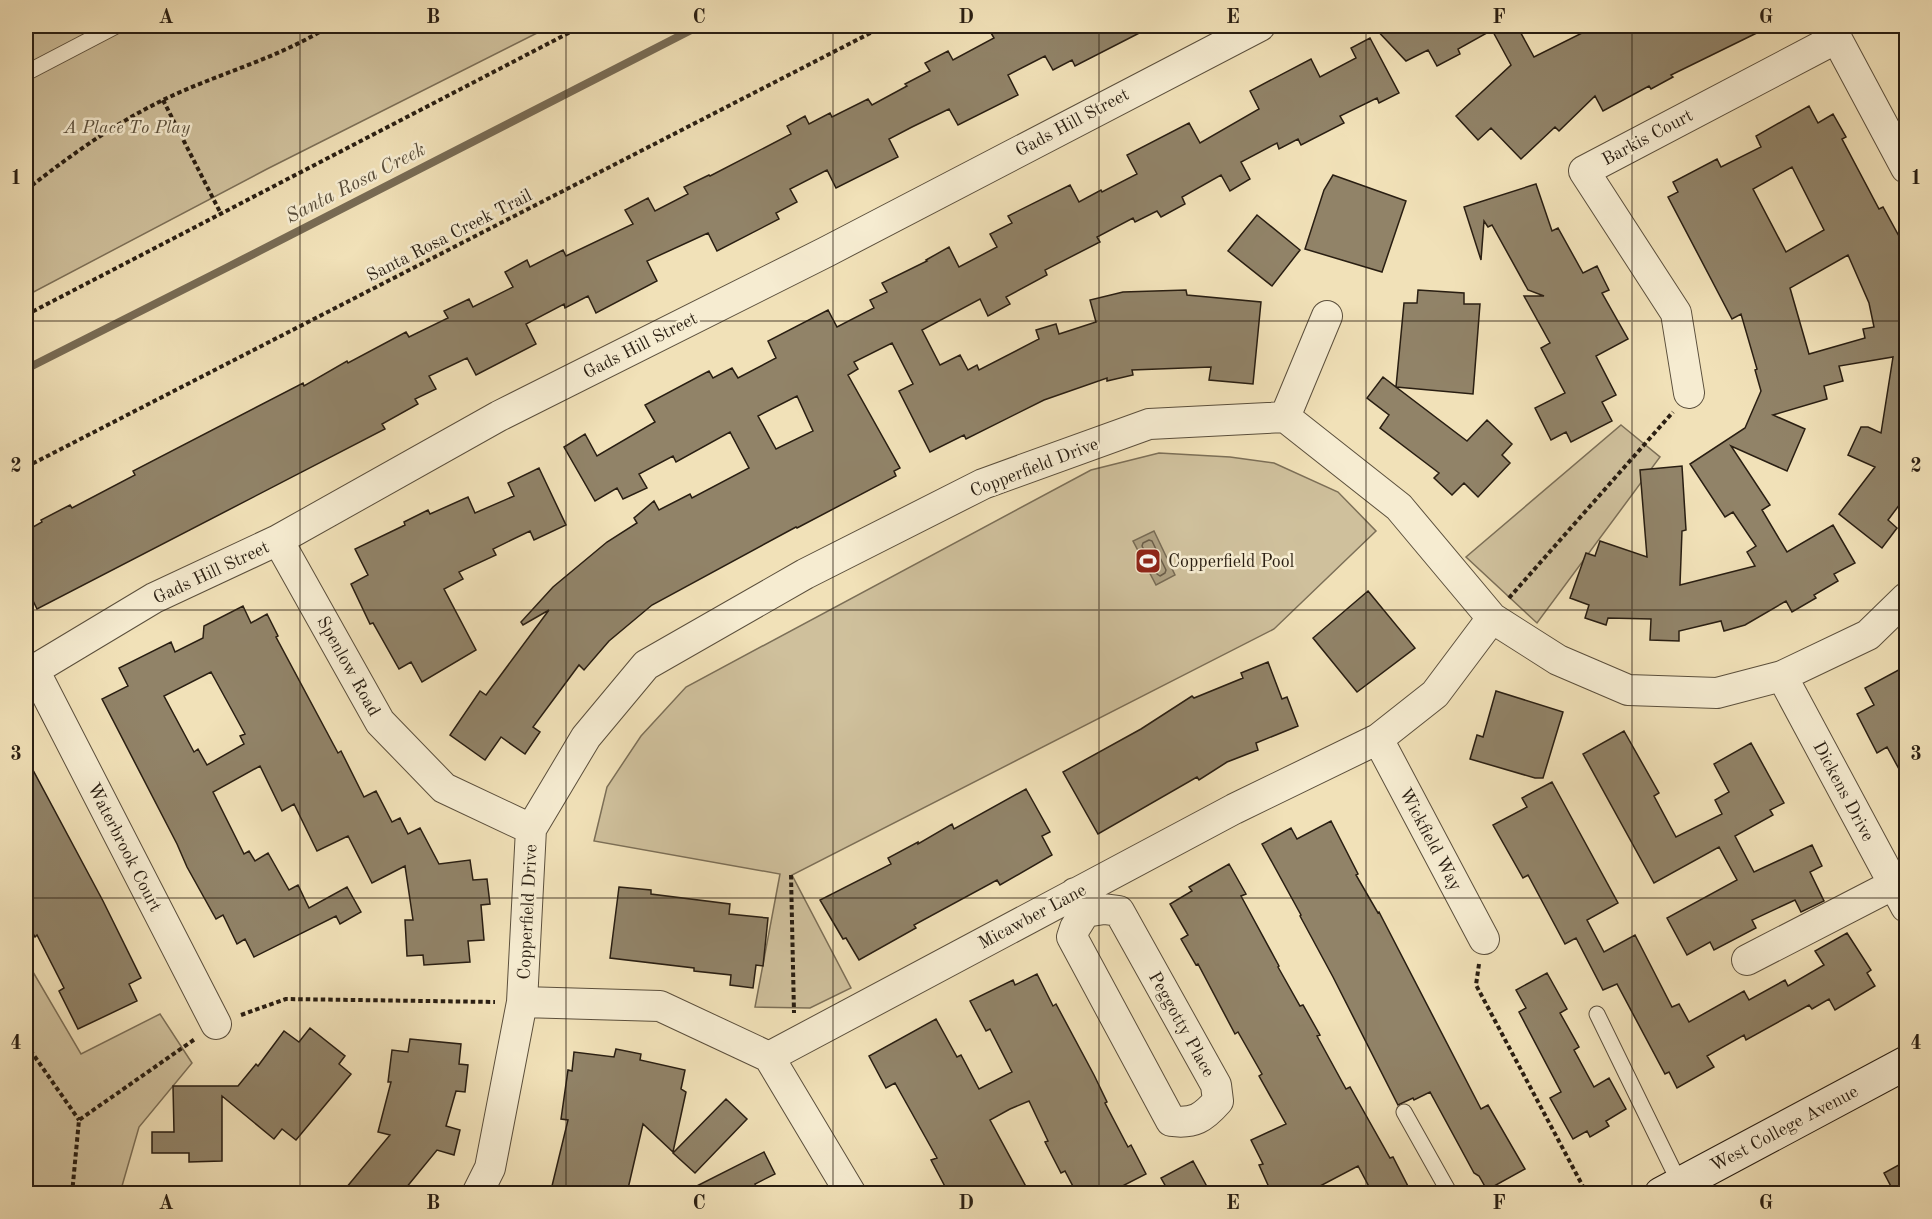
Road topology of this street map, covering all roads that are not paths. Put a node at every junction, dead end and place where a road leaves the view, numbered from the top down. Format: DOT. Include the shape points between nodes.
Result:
graph roads {
  1 [pos="116,26"];
  2 [pos="1260,26"];
  3 [pos="1834,32"];
  4 [pos="26,73"];
  5 [pos="1906,168"];
  6 [pos="1327,316"];
  7 [pos="1689,393"];
  8 [pos="1285,417"];
  9 [pos="278,540"];
  10 [pos="1906,598"];
  11 [pos="1492,618"];
  12 [pos="30,672"];
  13 [pos="1782,676"];
  14 [pos="1378,739"];
  15 [pos="531,829"];
  16 [pos="1902,890"];
  17 [pos="1080,903"];
  18 [pos="1484,939"];
  19 [pos="1747,960"];
  20 [pos="522,1002"];
  21 [pos="1597,1014"];
  22 [pos="216,1024"];
  23 [pos="782,1050"];
  24 [pos="1906,1063"];
  25 [pos="1404,1112"];
  26 [pos="1671,1189"];
  27 [pos="477,1194"];
  28 [pos="851,1194"];
  29 [pos="1450,1194"];
  1 -- 4 [label="lane"];
  2 -- 9 [label="street, Gads Hill Street" via="826,252 499,416"];
  3 -- 5 [label="street"];
  3 -- 7 [label="street, Barkis Court" via="1584,171 1676,313"];
  6 -- 8 [label="street"];
  8 -- 11 [label="street" via="1399,507"];
  8 -- 15 [label="street, Copperfield Drive" via="1149,424 983,484 805,574 646,665 586,736"];
  9 -- 12 [label="street, Gads Hill Street" via="154,598"];
  9 -- 15 [label="street, Spenlow Road" via="380,722 444,788"];
  10 -- 13 [label="street" via="1868,635"];
  11 -- 13 [label="street" via="1558,660 1628,690 1717,693"];
  11 -- 14 [label="street, Micawber Lane" via="1435,694"];
  12 -- 22 [label="street, Waterbrook Court"];
  13 -- 16 [label="street, Dickens Drive"];
  14 -- 17 [label="street, Micawber Lane" via="1234,809"];
  14 -- 18 [label="street, Wickfield Way"];
  15 -- 20 [label="street, Copperfield Drive"];
  16 -- 19 [label="street"];
  17 -- 17 [label="street, Peggotty Place" via="1072,937 1171,1121 1189,1123 1218,1101 1216,1085 1119,911"];
  17 -- 23 [label="street, Micawber Lane"];
  20 -- 23 [label="street" via="660,1006"];
  20 -- 27 [label="street, Copperfield Drive" via="490,1168"];
  21 -- 26 [label="lane"];
  23 -- 28 [label="street"];
  24 -- 26 [label="main road, West College Avenue"];
  25 -- 29 [label="lane"];
}
